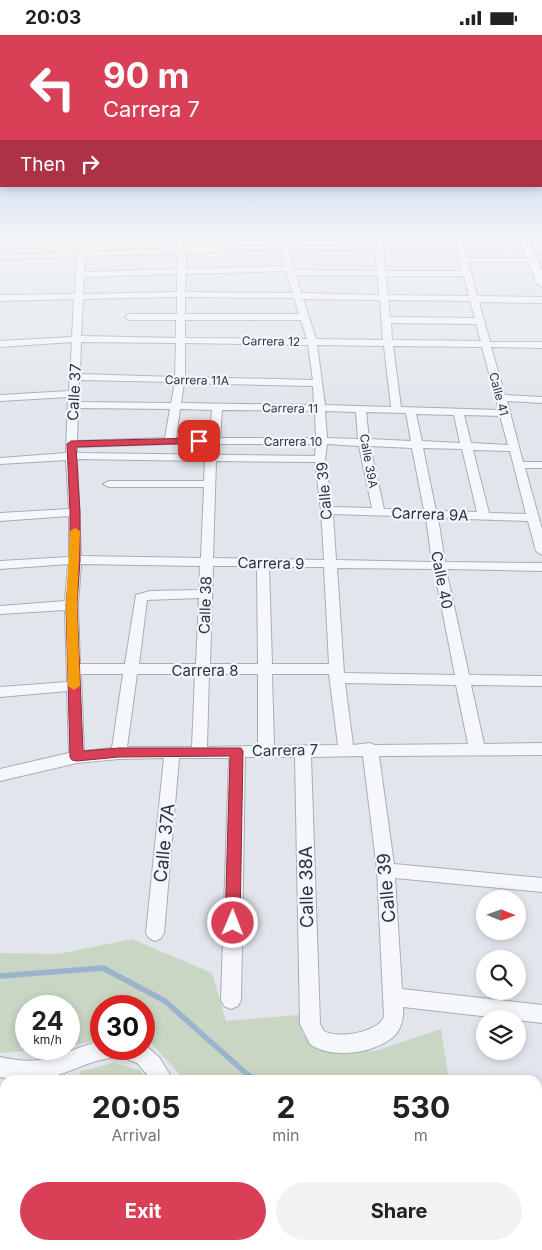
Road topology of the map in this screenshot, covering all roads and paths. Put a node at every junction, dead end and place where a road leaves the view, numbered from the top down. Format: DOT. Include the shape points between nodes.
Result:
graph roads {
  1 [pos="181,294"];
  2 [pos="384,294"];
  3 [pos="473,294"];
  4 [pos="79,295"];
  5 [pos="299,296"];
  6 [pos="384,297"];
  7 [pos="0,298"];
  8 [pos="474,299"];
  9 [pos="542,300"];
  10 [pos="129,317"];
  11 [pos="180,317"];
  12 [pos="305,317"];
  13 [pos="386,320"];
  14 [pos="480,321"];
  15 [pos="77,339"];
  16 [pos="180,340"];
  17 [pos="312,342"];
  18 [pos="0,343"];
  19 [pos="388,343"];
  20 [pos="486,344"];
  21 [pos="542,345"];
  22 [pos="75,377"];
  23 [pos="180,379"];
  24 [pos="318,383"];
  25 [pos="0,398"];
  26 [pos="501,398"];
  27 [pos="542,399"];
  28 [pos="75,400"];
  29 [pos="176,407"];
  30 [pos="216,407"];
  31 [pos="320,408"];
  32 [pos="361,409"];
  33 [pos="403,410"];
  34 [pos="458,412"];
  35 [pos="504,413"];
  36 [pos="170,441"];
  37 [pos="214,441"];
  38 [pos="322,441"];
  39 [pos="364,443"];
  40 [pos="71,444"];
  41 [pos="417,445"];
  42 [pos="467,447"];
  43 [pos="514,447"];
  44 [pos="71,457"];
  45 [pos="212,459"];
  46 [pos="320,459"];
  47 [pos="0,461"];
  48 [pos="519,465"];
  49 [pos="542,465"];
  50 [pos="109,484"];
  51 [pos="210,484"];
  52 [pos="326,510"];
  53 [pos="75,512"];
  54 [pos="379,512"];
  55 [pos="431,514"];
  56 [pos="484,516"];
  57 [pos="0,517"];
  58 [pos="533,518"];
  59 [pos="542,551"];
  60 [pos="75,560"];
  61 [pos="207,562"];
  62 [pos="263,563"];
  63 [pos="329,563"];
  64 [pos="0,565"];
  65 [pos="438,565"];
  66 [pos="542,567"];
  67 [pos="205,594"];
  68 [pos="71,605"];
  69 [pos="0,610"];
  70 [pos="73,669"];
  71 [pos="130,670"];
  72 [pos="202,670"];
  73 [pos="264,670"];
  74 [pos="337,674"];
  75 [pos="462,680"];
  76 [pos="542,681"];
  77 [pos="74,686"];
  78 [pos="0,692"];
  79 [pos="346,749"];
  80 [pos="370,749"];
  81 [pos="477,749"];
  82 [pos="542,749"];
  83 [pos="302,750"];
  84 [pos="237,751"];
  85 [pos="266,751"];
  86 [pos="172,752"];
  87 [pos="199,752"];
  88 [pos="119,753"];
  89 [pos="77,757"];
  90 [pos="0,775"];
  91 [pos="386,870"];
  92 [pos="542,885"];
  93 [pos="155,933"];
  94 [pos="394,997"];
  95 [pos="231,1000"];
  96 [pos="542,1014"];
  97 [pos="310,1025"];
  98 [pos="90,1054"];
  99 [pos="149,1060"];
  100 [pos="0,1067"];
  101 [pos="160,1075"];
  1 -- 4 [label="street"];
  1 -- 5 [label="street"];
  1 -- 11 [label="street"];
  2 -- 6 [label="street, Calle 40"];
  3 -- 8 [label="street, Calle 41"];
  4 -- 7 [label="street"];
  4 -- 15 [label="street, Calle 37"];
  5 -- 6 [label="street"];
  5 -- 12 [label="street, Calle 39"];
  6 -- 8 [label="street"];
  6 -- 13 [label="street, Calle 40"];
  8 -- 9 [label="street"];
  8 -- 14 [label="street, Calle 41"];
  10 -- 11 [label="street"];
  11 -- 12 [label="street"];
  11 -- 16 [label="street"];
  12 -- 17 [label="street, Calle 39"];
  13 -- 14 [label="street"];
  13 -- 19 [label="street, Calle 40"];
  14 -- 20 [label="street, Calle 41"];
  15 -- 16 [label="street, Carrera 12"];
  15 -- 18 [label="street, Carrera 12"];
  15 -- 22 [label="street, Calle 37"];
  16 -- 17 [label="street, Carrera 12"];
  16 -- 23 [label="street"];
  17 -- 19 [label="street, Carrera 12"];
  17 -- 24 [label="street, Calle 39"];
  19 -- 20 [label="street, Carrera 12"];
  19 -- 33 [label="street, Calle 40"];
  20 -- 21 [label="street, Carrera 12"];
  20 -- 26 [label="street, Calle 41"];
  22 -- 23 [label="street, Carrera 11A"];
  22 -- 28 [label="street, Calle 37"];
  23 -- 24 [label="street, Carrera 11A"];
  23 -- 29 [label="street"];
  24 -- 31 [label="street, Calle 39"];
  25 -- 28 [label="street, Carrera 11"];
  26 -- 27 [label="street"];
  26 -- 35 [label="street, Calle 41"];
  28 -- 29 [label="street, Carrera 11"];
  28 -- 40 [label="street, Calle 37"];
  29 -- 30 [label="street, Carrera 11"];
  29 -- 36 [label="street"];
  30 -- 31 [label="street, Carrera 11"];
  30 -- 37 [label="street"];
  31 -- 32 [label="street, Carrera 11"];
  31 -- 38 [label="street, Calle 39"];
  32 -- 33 [label="street, Carrera 11"];
  32 -- 39 [label="street, Calle 39A"];
  33 -- 34 [label="street, Carrera 11"];
  33 -- 41 [label="street, Calle 40"];
  34 -- 35 [label="street, Carrera 11"];
  34 -- 42 [label="street"];
  35 -- 43 [label="street, Calle 41"];
  36 -- 37 [label="street, Carrera 10"];
  36 -- 40 [label="street, Carrera 10"];
  37 -- 38 [label="street, Carrera 10"];
  38 -- 39 [label="street, Carrera 10"];
  38 -- 46 [label="street, Calle 39"];
  39 -- 41 [label="street, Carrera 10"];
  39 -- 54 [label="street, Calle 39A"];
  40 -- 44 [label="street, Calle 37"];
  41 -- 42 [label="street, Carrera 10"];
  41 -- 55 [label="street, Calle 40"];
  42 -- 43 [label="street, Carrera 10"];
  42 -- 56 [label="street"];
  43 -- 48 [label="street, Calle 41"];
  44 -- 45 [label="street"];
  44 -- 47 [label="street"];
  44 -- 53 [label="street, Calle 37"];
  45 -- 46 [label="street"];
  45 -- 51 [label="street, Calle 38"];
  46 -- 52 [label="street, Calle 39"];
  48 -- 49 [label="street"];
  48 -- 58 [label="street, Calle 41"];
  50 -- 51 [label="street"];
  51 -- 61 [label="street, Calle 38"];
  52 -- 54 [label="street, Carrera 9A"];
  52 -- 63 [label="street, Calle 39"];
  53 -- 57 [label="street"];
  53 -- 60 [label="street, Calle 37"];
  54 -- 55 [label="street, Carrera 9A"];
  55 -- 56 [label="street, Carrera 9A"];
  55 -- 65 [label="street, Calle 40"];
  56 -- 58 [label="street, Carrera 9A"];
  58 -- 59 [label="street, Calle 41"];
  60 -- 61 [label="street, Carrera 9"];
  60 -- 64 [label="street, Carrera 9"];
  60 -- 68 [label="street, Calle 37"];
  61 -- 62 [label="street, Carrera 9"];
  61 -- 67 [label="street, Calle 38"];
  62 -- 63 [label="street, Carrera 9"];
  62 -- 73 [label="street"];
  63 -- 65 [label="street, Carrera 9"];
  63 -- 74 [label="street, Calle 39"];
  65 -- 66 [label="street, Carrera 9"];
  65 -- 75 [label="street, Calle 40"];
  67 -- 71 [label="street" via="141,597"];
  67 -- 72 [label="street, Calle 38"];
  68 -- 69 [label="street"];
  68 -- 70 [label="street, Calle 37"];
  70 -- 71 [label="street, Carrera 8"];
  70 -- 77 [label="street, Calle 37"];
  71 -- 72 [label="street, Carrera 8"];
  71 -- 88 [label="street"];
  72 -- 73 [label="street, Carrera 8"];
  72 -- 87 [label="street, Calle 38"];
  73 -- 74 [label="street, Carrera 8"];
  73 -- 85 [label="street"];
  74 -- 75 [label="street, Carrera 8"];
  74 -- 79 [label="street, Calle 39"];
  75 -- 76 [label="street, Carrera 8"];
  75 -- 81 [label="street, Calle 40"];
  77 -- 78 [label="street"];
  77 -- 89 [label="street, Calle 37"];
  79 -- 80 [label="street, Carrera 7"];
  79 -- 83 [label="street, Carrera 7"];
  80 -- 81 [label="street, Carrera 7"];
  80 -- 91 [label="street, Calle 39"];
  81 -- 82 [label="street, Carrera 7"];
  83 -- 85 [label="street, Carrera 7"];
  83 -- 97 [label="street, Calle 38A"];
  84 -- 85 [label="street, Carrera 7"];
  84 -- 87 [label="street, Carrera 7"];
  84 -- 95 [label="street"];
  86 -- 87 [label="street, Carrera 7"];
  86 -- 88 [label="street, Carrera 7"];
  86 -- 93 [label="street, Calle 37A"];
  88 -- 89 [label="street, Carrera 7"];
  89 -- 90 [label="street, Carrera 7"];
  91 -- 92 [label="street"];
  91 -- 94 [label="street, Calle 39"];
  94 -- 96 [label="street"];
  94 -- 97 [label="street, Calle 39" via="394,1022 375,1037 325,1043 314,1035"];
  98 -- 100 [label="street" via="52,1069 31,1071"];
  99 -- 101 [label="street"];
}
